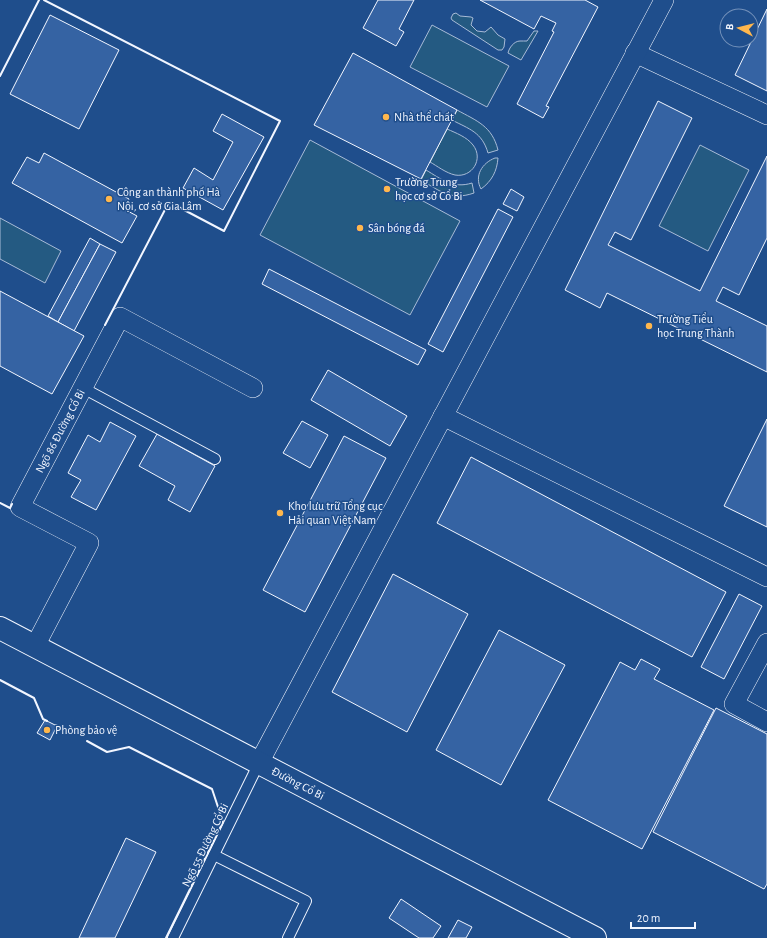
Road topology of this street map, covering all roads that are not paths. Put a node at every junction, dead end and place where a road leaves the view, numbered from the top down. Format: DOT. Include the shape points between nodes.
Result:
graph roads {
  1 [pos="664,0"];
  2 [pos="635,53"];
  3 [pos="767,115"];
  4 [pos="83,388"];
  5 [pos="253,388"];
  6 [pos="443,416"];
  7 [pos="216,459"];
  8 [pos="767,577"];
  9 [pos="0,628"];
  10 [pos="767,644"];
  11 [pos="35,646"];
  12 [pos="767,722"];
  13 [pos="259,763"];
  14 [pos="214,856"];
  15 [pos="174,938"];
  16 [pos="288,938"];
  17 [pos="595,938"];
  1 -- 2 [label="street"];
  2 -- 3 [label="street"];
  2 -- 6 [label="street"];
  4 -- 5 [label="street, Ngõ 86 Đường Cổ Bi" via="120,317"];
  4 -- 7 [label="lane"];
  4 -- 11 [label="street, Ngõ 86 Đường Cổ Bi" via="20,507 89,543"];
  6 -- 8 [label="street"];
  6 -- 13 [label="street"];
  9 -- 11 [label="main road, Đường Cổ Bi"];
  10 -- 12 [label="street" via="734,704"];
  11 -- 13 [label="main road, Đường Cổ Bi"];
  13 -- 14 [label="lane, Ngõ 55 Đường Cổ Bi"];
  13 -- 17 [label="main road, Đường Cổ Bi"];
  14 -- 15 [label="lane, Ngõ 55 Đường Cổ Bi"];
  14 -- 16 [label="lane" via="306,901"];
}
